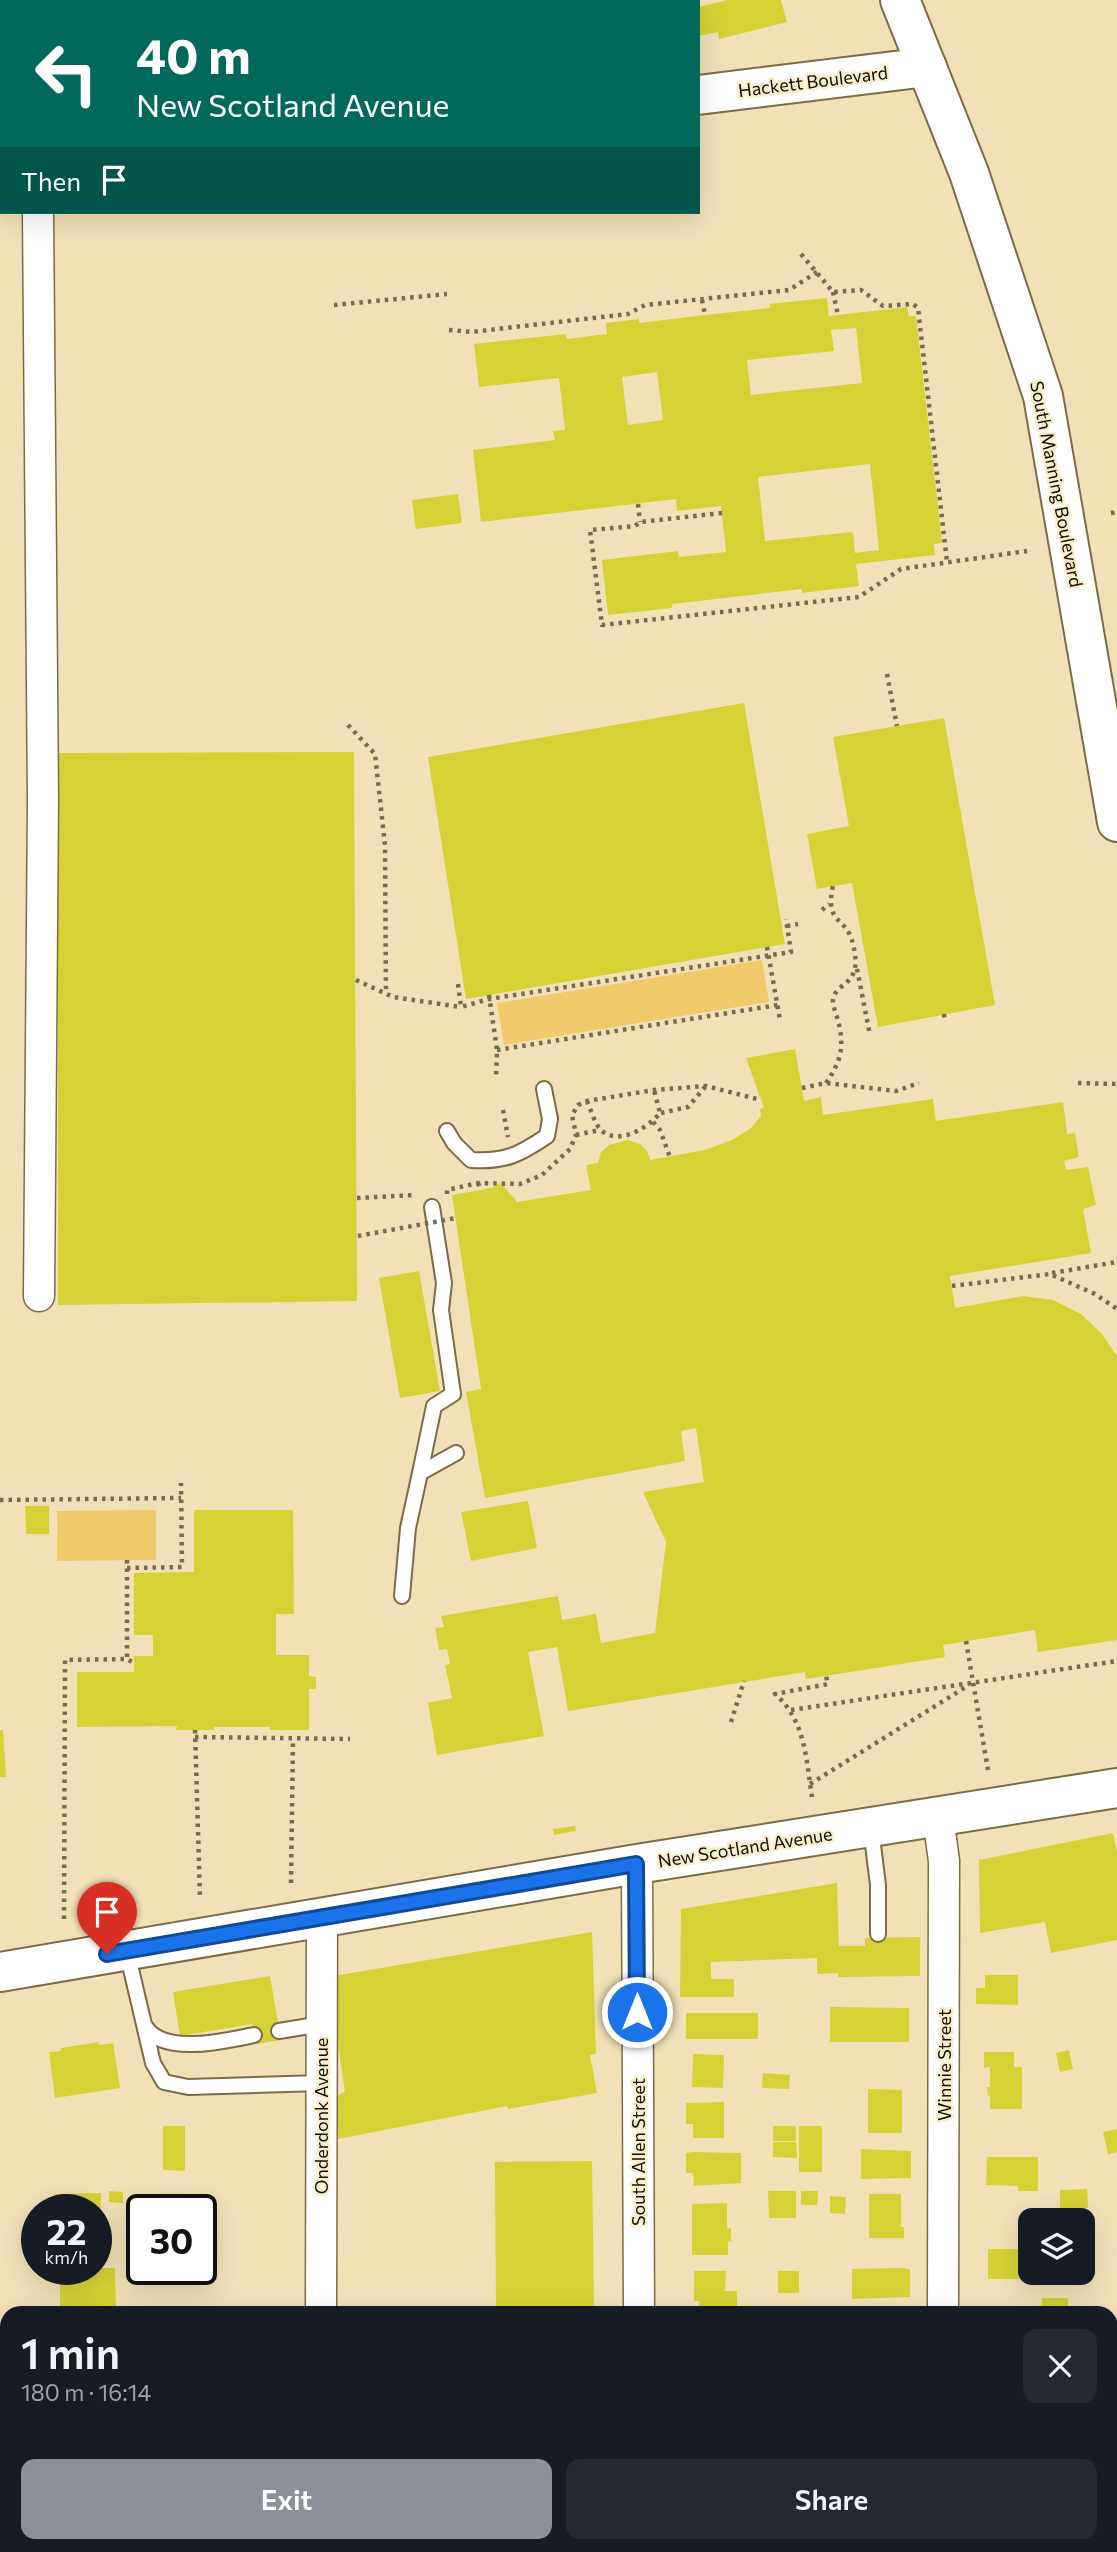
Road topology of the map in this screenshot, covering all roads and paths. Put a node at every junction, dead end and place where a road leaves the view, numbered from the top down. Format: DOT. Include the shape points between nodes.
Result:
graph roads {
  1 [pos="900,0"];
  2 [pos="927,67"];
  3 [pos="700,95"];
  4 [pos="38,214"];
  5 [pos="801,254"];
  6 [pos="817,272"];
  7 [pos="833,292"];
  8 [pos="447,294"];
  9 [pos="702,300"];
  10 [pos="334,305"];
  11 [pos="705,315"];
  12 [pos="838,315"];
  13 [pos="449,330"];
  14 [pos="638,504"];
  15 [pos="722,513"];
  16 [pos="640,522"];
  17 [pos="1027,551"];
  18 [pos="947,562"];
  19 [pos="887,674"];
  20 [pos="348,724"];
  21 [pos="897,726"];
  22 [pos="1117,822"];
  23 [pos="833,886"];
  24 [pos="829,904"];
  25 [pos="822,910"];
  26 [pos="786,919"];
  27 [pos="798,924"];
  28 [pos="787,926"];
  29 [pos="767,947"];
  30 [pos="770,955"];
  31 [pos="856,968"];
  32 [pos="356,980"];
  33 [pos="458,984"];
  34 [pos="386,994"];
  35 [pos="489,997"];
  36 [pos="778,1005"];
  37 [pos="461,1007"];
  38 [pos="944,1014"];
  39 [pos="780,1020"];
  40 [pos="945,1022"];
  41 [pos="870,1035"];
  42 [pos="497,1050"];
  43 [pos="496,1077"];
  44 [pos="826,1083"];
  45 [pos="919,1083"];
  46 [pos="1078,1083"];
  47 [pos="1117,1084"];
  48 [pos="706,1086"];
  49 [pos="802,1088"];
  50 [pos="544,1089"];
  51 [pos="654,1090"];
  52 [pos="761,1100"];
  53 [pos="587,1101"];
  54 [pos="503,1110"];
  55 [pos="660,1113"];
  56 [pos="653,1122"];
  57 [pos="447,1130"];
  58 [pos="600,1130"];
  59 [pos="576,1135"];
  60 [pos="509,1143"];
  61 [pos="670,1157"];
  62 [pos="478,1183"];
  63 [pos="447,1190"];
  64 [pos="481,1190"];
  65 [pos="439,1192"];
  66 [pos="417,1195"];
  67 [pos="357,1198"];
  68 [pos="447,1202"];
  69 [pos="432,1207"];
  70 [pos="456,1217"];
  71 [pos="358,1236"];
  72 [pos="1117,1262"];
  73 [pos="1050,1274"];
  74 [pos="952,1286"];
  75 [pos="39,1296"];
  76 [pos="1117,1309"];
  77 [pos="456,1453"];
  78 [pos="420,1473"];
  79 [pos="181,1483"];
  80 [pos="181,1498"];
  81 [pos="0,1500"];
  82 [pos="127,1560"];
  83 [pos="127,1568"];
  84 [pos="402,1596"];
  85 [pos="966,1641"];
  86 [pos="127,1659"];
  87 [pos="1117,1661"];
  88 [pos="134,1663"];
  89 [pos="826,1676"];
  90 [pos="744,1682"];
  91 [pos="973,1682"];
  92 [pos="791,1710"];
  93 [pos="731,1721"];
  94 [pos="195,1730"];
  95 [pos="195,1737"];
  96 [pos="293,1739"];
  97 [pos="351,1739"];
  98 [pos="988,1770"];
  99 [pos="810,1784"];
  100 [pos="1117,1788"];
  101 [pos="812,1797"];
  102 [pos="938,1817"];
  103 [pos="871,1828"];
  104 [pos="636,1864"];
  105 [pos="290,1883"];
  106 [pos="201,1898"];
  107 [pos="322,1918"];
  108 [pos="64,1919"];
  109 [pos="878,1934"];
  110 [pos="127,1951"];
  111 [pos="0,1972"];
  112 [pos="141,2015"];
  113 [pos="321,2024"];
  114 [pos="279,2031"];
  115 [pos="254,2035"];
  116 [pos="321,2083"];
  117 [pos="321,2306"];
  118 [pos="639,2306"];
  119 [pos="943,2306"];
  1 -- 2 [label="street, South Manning Boulevard"];
  2 -- 3 [label="street, Hackett Boulevard"];
  2 -- 22 [label="street, South Manning Boulevard" via="969,173 1043,396"];
  4 -- 75 [label="street" via="43,800"];
  5 -- 6 [label="path"];
  6 -- 7 [label="path"];
  6 -- 9 [label="path" via="789,290"];
  7 -- 12 [label="path"];
  7 -- 18 [label="path" via="861,290 883,306 913,304 918,308"];
  8 -- 10 [label="path"];
  9 -- 11 [label="path"];
  9 -- 13 [label="path" via="645,305 628,314 471,332"];
  14 -- 16 [label="path"];
  15 -- 16 [label="path"];
  16 -- 18 [label="path" via="590,530 602,625 859,597 901,569"];
  17 -- 18 [label="path"];
  19 -- 21 [label="path"];
  20 -- 34 [label="path" via="375,754 385,845"];
  23 -- 24 [label="path"];
  24 -- 25 [label="path"];
  24 -- 31 [label="path" via="853,942"];
  26 -- 28 [label="path"];
  27 -- 28 [label="path"];
  28 -- 30 [label="path" via="791,951"];
  29 -- 30 [label="path"];
  30 -- 35 [label="path"];
  30 -- 36 [label="path"];
  31 -- 41 [label="path"];
  31 -- 44 [label="path" via="834,994 840,1064"];
  32 -- 34 [label="path"];
  33 -- 37 [label="path"];
  34 -- 37 [label="path"];
  35 -- 37 [label="path"];
  35 -- 42 [label="path"];
  36 -- 39 [label="path"];
  36 -- 42 [label="path"];
  38 -- 40 [label="path"];
  42 -- 43 [label="path"];
  44 -- 45 [label="path" via="896,1091"];
  44 -- 49 [label="path"];
  46 -- 47 [label="path"];
  48 -- 51 [label="path"];
  48 -- 52 [label="path"];
  48 -- 55 [label="path" via="688,1107"];
  50 -- 57 [label="lane" via="550,1119 547,1136 513,1157 471,1160"];
  51 -- 53 [label="path"];
  51 -- 55 [label="path"];
  53 -- 58 [label="path"];
  53 -- 59 [label="path" via="572,1115"];
  54 -- 60 [label="path"];
  55 -- 56 [label="path"];
  56 -- 58 [label="path" via="614,1137"];
  56 -- 61 [label="path"];
  58 -- 59 [label="path"];
  59 -- 62 [label="path" via="570,1149 542,1175 520,1184"];
  62 -- 63 [label="path"];
  62 -- 64 [label="path"];
  63 -- 65 [label="path"];
  63 -- 68 [label="path"];
  66 -- 67 [label="path"];
  69 -- 78 [label="lane" via="453,1394 435,1406"];
  70 -- 71 [label="path, bridge"];
  72 -- 73 [label="path"];
  73 -- 74 [label="path"];
  73 -- 76 [label="path"];
  77 -- 78 [label="lane"];
  78 -- 84 [label="lane" via="408,1528"];
  79 -- 80 [label="path"];
  80 -- 81 [label="path"];
  80 -- 83 [label="path" via="181,1567"];
  82 -- 83 [label="path"];
  83 -- 86 [label="path"];
  85 -- 91 [label="path"];
  86 -- 88 [label="path"];
  86 -- 108 [label="path" via="65,1660"];
  87 -- 91 [label="path"];
  89 -- 92 [label="path" via="828,1684 775,1694"];
  90 -- 93 [label="path"];
  91 -- 92 [label="path"];
  91 -- 98 [label="path"];
  91 -- 99 [label="path"];
  92 -- 99 [label="path" via="801,1730"];
  94 -- 95 [label="path"];
  95 -- 96 [label="path"];
  95 -- 106 [label="path"];
  96 -- 97 [label="path"];
  96 -- 105 [label="path"];
  99 -- 101 [label="path"];
  100 -- 102 [label="street, New Scotland Avenue"];
  102 -- 103 [label="street, New Scotland Avenue"];
  102 -- 119 [label="street, Winnie Street" via="944,1861"];
  103 -- 104 [label="street, New Scotland Avenue"];
  103 -- 109 [label="lane"];
  104 -- 107 [label="street, New Scotland Avenue"];
  104 -- 118 [label="street, South Allen Street"];
  107 -- 110 [label="street, New Scotland Avenue"];
  107 -- 113 [label="street, Onderdonk Avenue"];
  110 -- 111 [label="street, New Scotland Avenue"];
  110 -- 112 [label="lane"];
  112 -- 115 [label="lane" via="153,2037 173,2043"];
  112 -- 116 [label="lane" via="154,2068 170,2085"];
  113 -- 114 [label="lane"];
  113 -- 116 [label="street, Onderdonk Avenue"];
  116 -- 117 [label="street, Onderdonk Avenue"];
}
